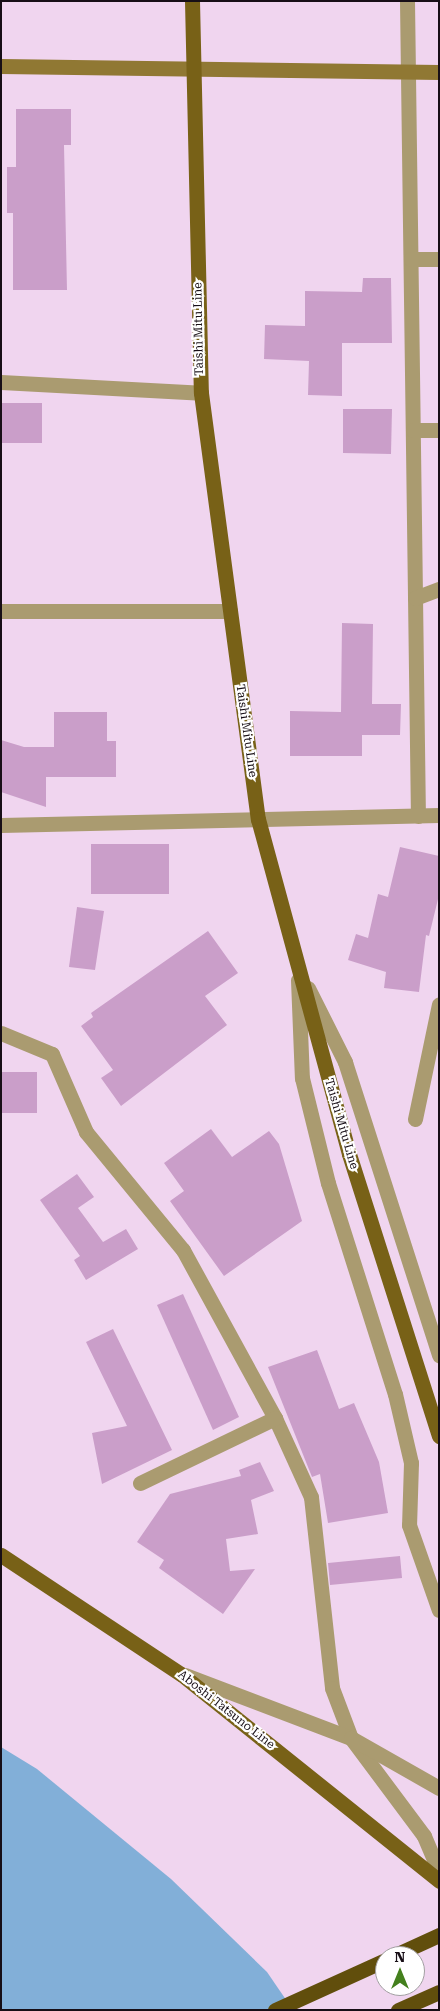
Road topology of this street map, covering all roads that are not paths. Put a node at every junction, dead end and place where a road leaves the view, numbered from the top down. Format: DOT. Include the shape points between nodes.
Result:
graph roads {
  1 [pos="192,1"];
  2 [pos="407,1"];
  3 [pos="1,66"];
  4 [pos="193,71"];
  5 [pos="408,72"];
  6 [pos="439,72"];
  7 [pos="411,259"];
  8 [pos="439,259"];
  9 [pos="1,382"];
  10 [pos="201,393"];
  11 [pos="413,430"];
  12 [pos="439,430"];
  13 [pos="439,589"];
  14 [pos="415,598"];
  15 [pos="1,611"];
  16 [pos="230,612"];
  17 [pos="439,815"];
  18 [pos="418,816"];
  19 [pos="258,819"];
  20 [pos="1,825"];
  21 [pos="298,968"];
  22 [pos="439,1004"];
  23 [pos="1,1033"];
  24 [pos="415,1119"];
  25 [pos="439,1355"];
  26 [pos="276,1418"];
  27 [pos="439,1436"];
  28 [pos="140,1483"];
  29 [pos="1,1555"];
  30 [pos="439,1610"];
  31 [pos="182,1674"];
  32 [pos="351,1738"];
  33 [pos="439,1788"];
  34 [pos="439,1871"];
  35 [pos="439,1881"];
  36 [pos="439,1935"];
  37 [pos="415,1946"];
  38 [pos="375,1965"];
  39 [pos="439,1992"];
  40 [pos="275,2010"];
  41 [pos="398,2010"];
  1 -- 4 [label="main road, Taishi Mitu Line"];
  2 -- 5 [label="street"];
  3 -- 4 [label="street"];
  4 -- 5 [label="street"];
  4 -- 10 [label="main road, Taishi Mitu Line"];
  5 -- 6 [label="street"];
  5 -- 7 [label="street"];
  7 -- 8 [label="street"];
  7 -- 11 [label="street"];
  9 -- 10 [label="street"];
  10 -- 16 [label="main road, Taishi Mitu Line"];
  11 -- 12 [label="street"];
  11 -- 14 [label="street"];
  13 -- 14 [label="street"];
  14 -- 18 [label="street"];
  15 -- 16 [label="street"];
  16 -- 19 [label="main road, Taishi Mitu Line"];
  17 -- 18 [label="street"];
  18 -- 19 [label="street"];
  19 -- 20 [label="street"];
  19 -- 21 [label="main road, Taishi Mitu Line"];
  21 -- 25 [label="street" via="345,1062"];
  21 -- 27 [label="main road, Taishi Mitu Line" via="348,1154"];
  21 -- 30 [label="street" via="302,1078 328,1182 395,1394 411,1462 409,1525"];
  22 -- 24 [label="street"];
  23 -- 26 [label="street" via="52,1054 86,1132 183,1250"];
  26 -- 28 [label="street"];
  26 -- 32 [label="street" via="311,1497 332,1688"];
  29 -- 31 [label="main road, Aboshi Tatsuno Line"];
  31 -- 32 [label="street"];
  31 -- 35 [label="main road, Aboshi Tatsuno Line"];
  32 -- 33 [label="street"];
  32 -- 34 [label="street" via="424,1836"];
  36 -- 37 [label="highway"];
  38 -- 40 [label="highway"];
  39 -- 41 [label="highway"];
}
